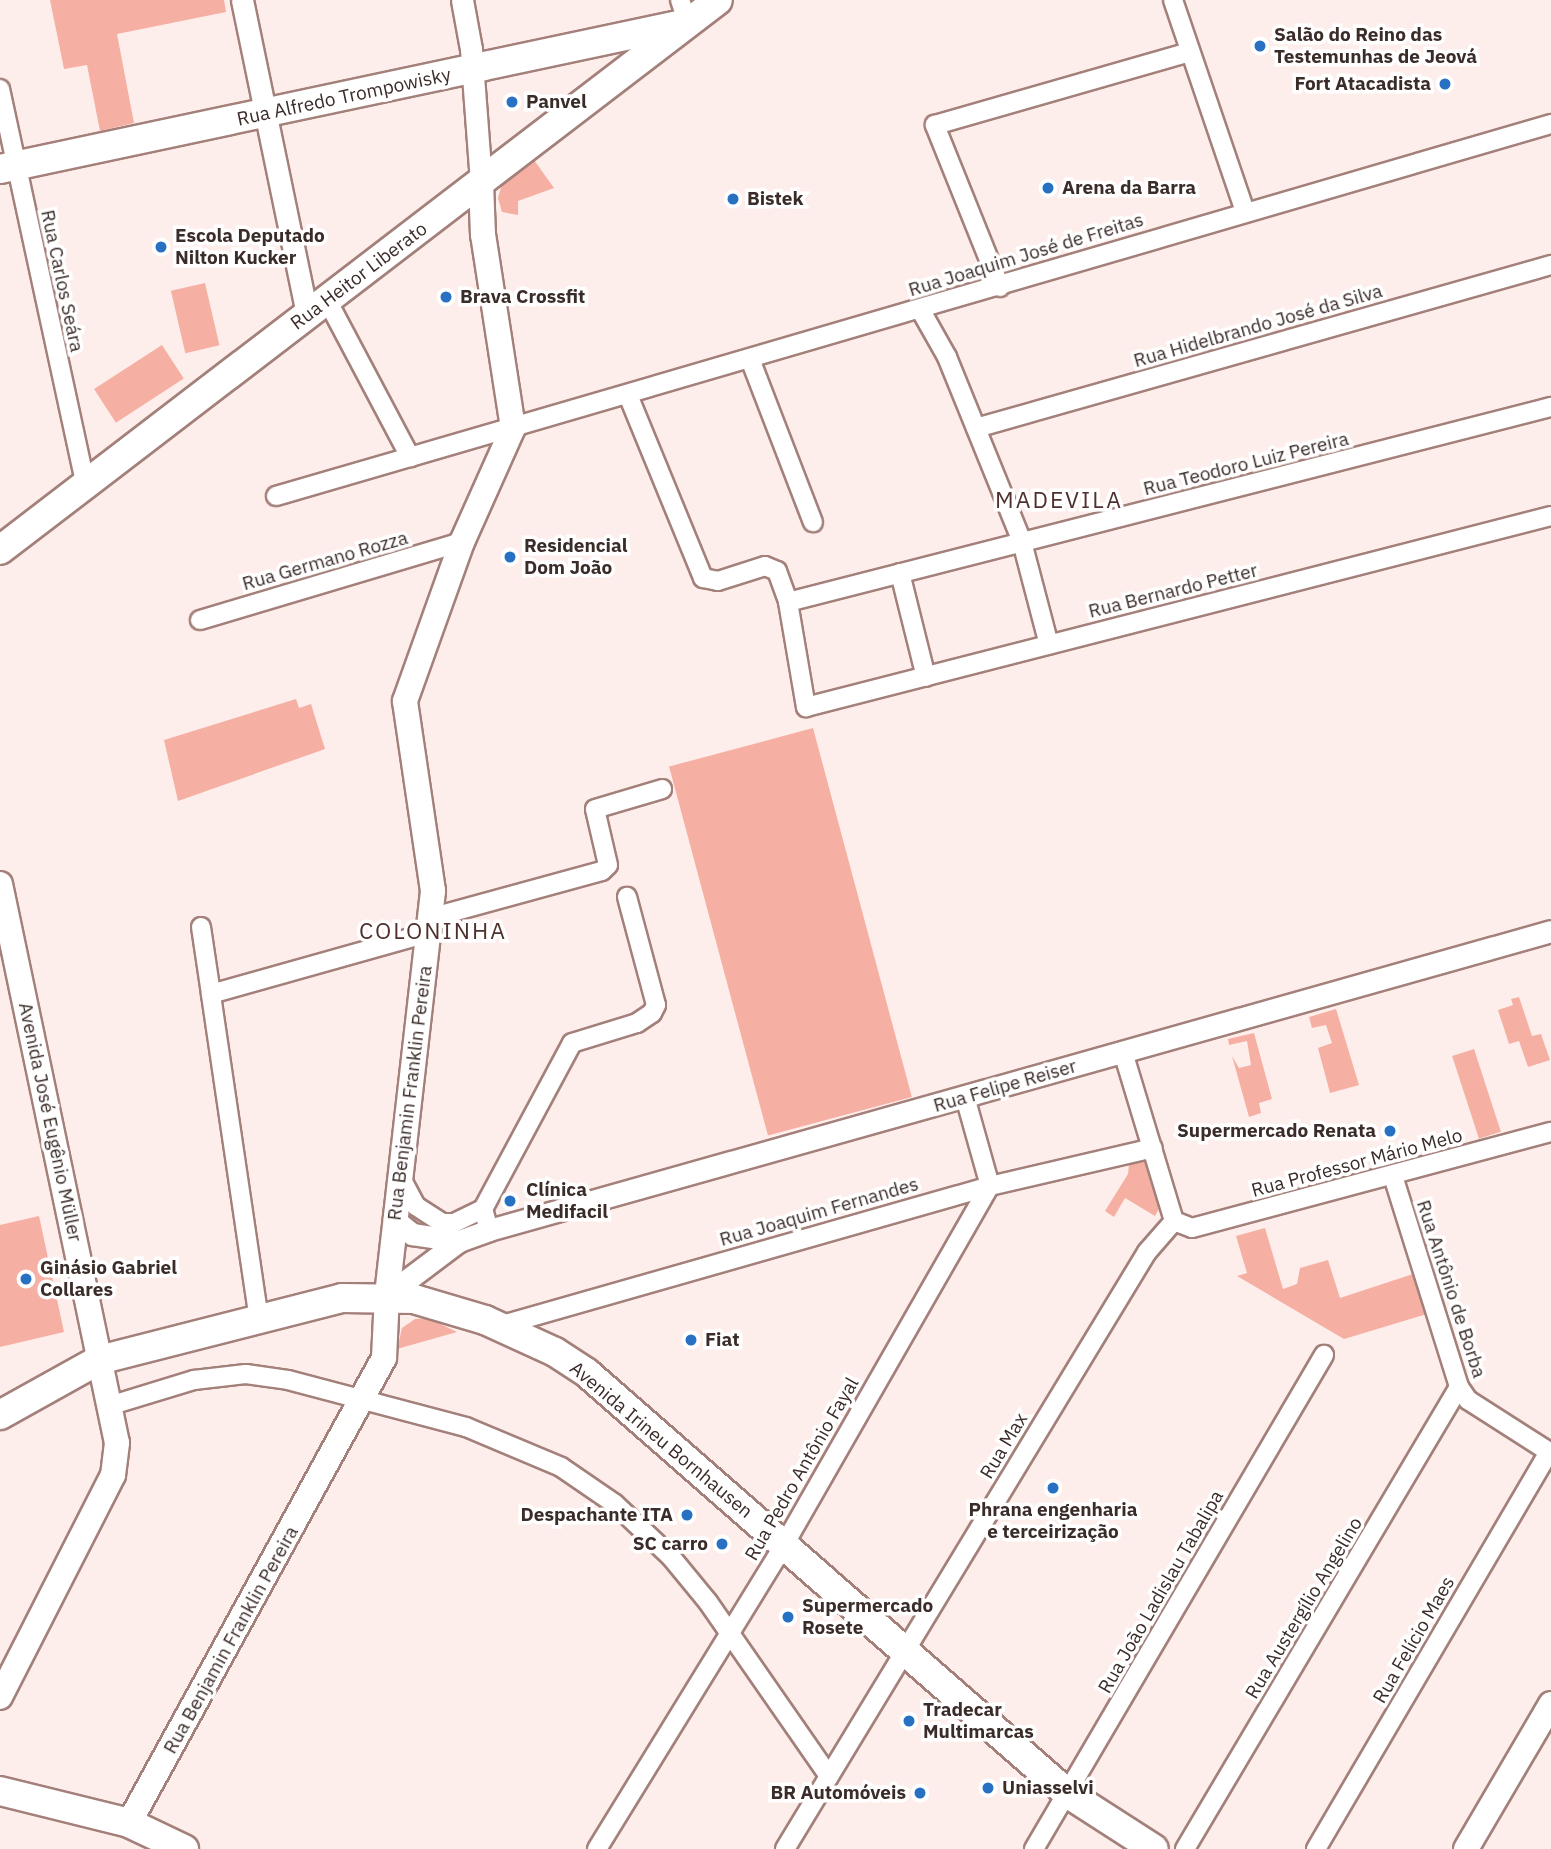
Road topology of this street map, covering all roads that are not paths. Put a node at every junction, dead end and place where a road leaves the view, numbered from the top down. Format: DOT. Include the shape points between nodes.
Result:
graph roads {
  1 [pos="242,0"];
  2 [pos="462,0"];
  3 [pos="718,0"];
  4 [pos="1173,0"];
  5 [pos="684,11"];
  6 [pos="1190,52"];
  7 [pos="473,71"];
  8 [pos="0,89"];
  9 [pos="264,113"];
  10 [pos="1551,124"];
  11 [pos="8,167"];
  12 [pos="481,182"];
  13 [pos="1245,211"];
  14 [pos="1551,265"];
  15 [pos="1000,287"];
  16 [pos="317,308"];
  17 [pos="920,309"];
  18 [pos="750,359"];
  19 [pos="628,394"];
  20 [pos="1551,407"];
  21 [pos="513,428"];
  22 [pos="976,428"];
  23 [pos="410,457"];
  24 [pos="85,482"];
  25 [pos="276,496"];
  26 [pos="1551,516"];
  27 [pos="813,522"];
  28 [pos="462,542"];
  29 [pos="1023,542"];
  30 [pos="0,550"];
  31 [pos="900,573"];
  32 [pos="788,602"];
  33 [pos="200,620"];
  34 [pos="1049,645"];
  35 [pos="926,677"];
  36 [pos="662,789"];
  37 [pos="0,884"];
  38 [pos="627,897"];
  39 [pos="429,925"];
  40 [pos="201,927"];
  41 [pos="1551,931"];
  42 [pos="211,994"];
  43 [pos="1123,1052"];
  44 [pos="965,1097"];
  45 [pos="1551,1132"];
  46 [pos="1153,1148"];
  47 [pos="1393,1176"];
  48 [pos="401,1178"];
  49 [pos="990,1186"];
  50 [pos="486,1219"];
  51 [pos="396,1221"];
  52 [pos="1174,1221"];
  53 [pos="459,1241"];
  54 [pos="387,1295"];
  55 [pos="259,1320"];
  56 [pos="499,1326"];
  57 [pos="1324,1355"];
  58 [pos="99,1360"];
  59 [pos="1459,1387"];
  60 [pos="365,1400"];
  61 [pos="112,1405"];
  62 [pos="0,1415"];
  63 [pos="1550,1453"];
  64 [pos="784,1545"];
  65 [pos="730,1633"];
  66 [pos="904,1652"];
  67 [pos="0,1697"];
  68 [pos="1551,1704"];
  69 [pos="828,1776"];
  70 [pos="0,1791"];
  71 [pos="1067,1793"];
  72 [pos="129,1823"];
  73 [pos="184,1849"];
  74 [pos="597,1849"];
  75 [pos="785,1849"];
  76 [pos="1034,1849"];
  77 [pos="1154,1849"];
  78 [pos="1185,1849"];
  79 [pos="1316,1849"];
  80 [pos="1466,1849"];
  1 -- 9 [label="street"];
  2 -- 7 [label="street"];
  3 -- 5 [label="main road, Rua Heitor Liberato"];
  4 -- 6 [label="street"];
  5 -- 7 [label="main road, Rua Alfredo Trompowisky"];
  5 -- 12 [label="main road, Rua Heitor Liberato"];
  6 -- 13 [label="street"];
  6 -- 15 [label="street" via="935,125"];
  7 -- 9 [label="main road, Rua Alfredo Trompowisky"];
  7 -- 12 [label="street"];
  8 -- 11 [label="street, Rua Carlos Seára"];
  9 -- 11 [label="main road, Rua Alfredo Trompowisky"];
  9 -- 16 [label="street"];
  10 -- 13 [label="street, Rua Joaquim José de Freitas"];
  11 -- 24 [label="street, Rua Carlos Seára"];
  12 -- 16 [label="main road, Rua Heitor Liberato"];
  12 -- 21 [label="main road" via="483,234"];
  13 -- 15 [label="street, Rua Joaquim José de Freitas"];
  14 -- 22 [label="street, Rua Hidelbrando José da Silva"];
  15 -- 17 [label="street, Rua Joaquim José de Freitas"];
  16 -- 23 [label="street"];
  16 -- 24 [label="main road, Rua Heitor Liberato"];
  17 -- 18 [label="street, Rua Joaquim José de Freitas"];
  17 -- 22 [label="street" via="947,357"];
  18 -- 19 [label="street, Rua Joaquim José de Freitas"];
  18 -- 27 [label="street"];
  19 -- 21 [label="street, Rua Joaquim José de Freitas"];
  19 -- 32 [label="street" via="703,578 718,581 769,566 777,571"];
  20 -- 29 [label="street, Rua Teodoro Luiz Pereira"];
  21 -- 23 [label="street, Rua Joaquim José de Freitas"];
  21 -- 28 [label="main road, Rua Benjamin Franklin Pereira"];
  22 -- 29 [label="street"];
  23 -- 25 [label="street, Rua Joaquim José de Freitas"];
  24 -- 30 [label="main road, Rua Heitor Liberato"];
  26 -- 34 [label="street, Rua Bernardo Petter"];
  28 -- 33 [label="street, Rua Germano Rozza"];
  28 -- 39 [label="main road, Rua Benjamin Franklin Pereira" via="405,701 430,852"];
  29 -- 31 [label="street, Rua Teodoro Luiz Pereira"];
  29 -- 34 [label="street"];
  31 -- 32 [label="street, Rua Teodoro Luiz Pereira"];
  31 -- 35 [label="street"];
  32 -- 35 [label="street, Rua Bernardo Petter" via="806,708"];
  34 -- 35 [label="street, Rua Bernardo Petter"];
  36 -- 39 [label="street" via="595,809 608,865 602,871"];
  37 -- 58 [label="main road, Avenida José Eugênio Müller"];
  38 -- 50 [label="street" via="655,995 652,1013 636,1023 572,1043"];
  39 -- 42 [label="street"];
  39 -- 48 [label="main road, Rua Benjamin Franklin Pereira"];
  40 -- 42 [label="street"];
  41 -- 43 [label="street, Rua Felipe Reiser"];
  42 -- 55 [label="street"];
  43 -- 44 [label="street, Rua Felipe Reiser"];
  43 -- 46 [label="street"];
  44 -- 49 [label="street"];
  44 -- 50 [label="street, Rua Felipe Reiser"];
  45 -- 47 [label="street, Rua Professor Mário Melo"];
  46 -- 49 [label="street, Rua Joaquim Fernandes"];
  46 -- 52 [label="street"];
  47 -- 52 [label="street, Rua Professor Mário Melo" via="1192,1228"];
  47 -- 59 [label="street, Rua Antônio de Borba"];
  48 -- 50 [label="street" via="416,1206 442,1223"];
  48 -- 51 [label="main road, Rua Benjamin Franklin Pereira"];
  49 -- 56 [label="street, Rua Joaquim Fernandes"];
  49 -- 64 [label="street, Rua Pedro Antônio Fayal"];
  50 -- 53 [label="street, Rua Felipe Reiser"];
  51 -- 53 [label="street, Rua Felipe Reiser" via="412,1234"];
  51 -- 54 [label="main road, Rua Benjamin Franklin Pereira"];
  52 -- 66 [label="street, Rua Max" via="1147,1252"];
  53 -- 54 [label="street, Rua Felipe Reiser"];
  54 -- 55 [label="main road, Avenida Irineu Bornhausen" via="342,1298"];
  54 -- 56 [label="main road, Avenida Irineu Bornhausen" via="440,1305"];
  54 -- 60 [label="main road, Rua Benjamin Franklin Pereira" via="384,1358"];
  55 -- 58 [label="main road, Avenida Irineu Bornhausen"];
  56 -- 64 [label="main road, Avenida Irineu Bornhausen" via="587,1373"];
  57 -- 71 [label="street, Rua João Ladislau Tabalipa"];
  58 -- 61 [label="main road, Avenida José Eugênio Müller"];
  58 -- 62 [label="main road, Avenida Irineu Bornhausen"];
  59 -- 63 [label="street, Rua Antônio de Borba" via="1468,1399"];
  59 -- 78 [label="street, Rua Austergílio Angelino"];
  60 -- 61 [label="street" via="246,1374 194,1380"];
  60 -- 65 [label="street" via="466,1427 561,1467 641,1526"];
  60 -- 72 [label="main road, Rua Benjamin Franklin Pereira"];
  61 -- 67 [label="main road, Avenida José Eugênio Müller" via="117,1443 113,1475"];
  63 -- 79 [label="street, Rua Felício Maes"];
  64 -- 65 [label="street, Rua Pedro Antônio Fayal"];
  64 -- 66 [label="main road, Avenida Irineu Bornhausen"];
  65 -- 69 [label="street"];
  65 -- 74 [label="street, Rua Pedro Antônio Fayal"];
  66 -- 69 [label="street, Rua Max"];
  66 -- 71 [label="main road, Avenida Irineu Bornhausen"];
  68 -- 80 [label="main road"];
  69 -- 75 [label="street, Rua Max"];
  70 -- 72 [label="main road"];
  71 -- 76 [label="street, Rua João Ladislau Tabalipa"];
  71 -- 77 [label="main road, Avenida Irineu Bornhausen"];
  72 -- 73 [label="main road"];
}
